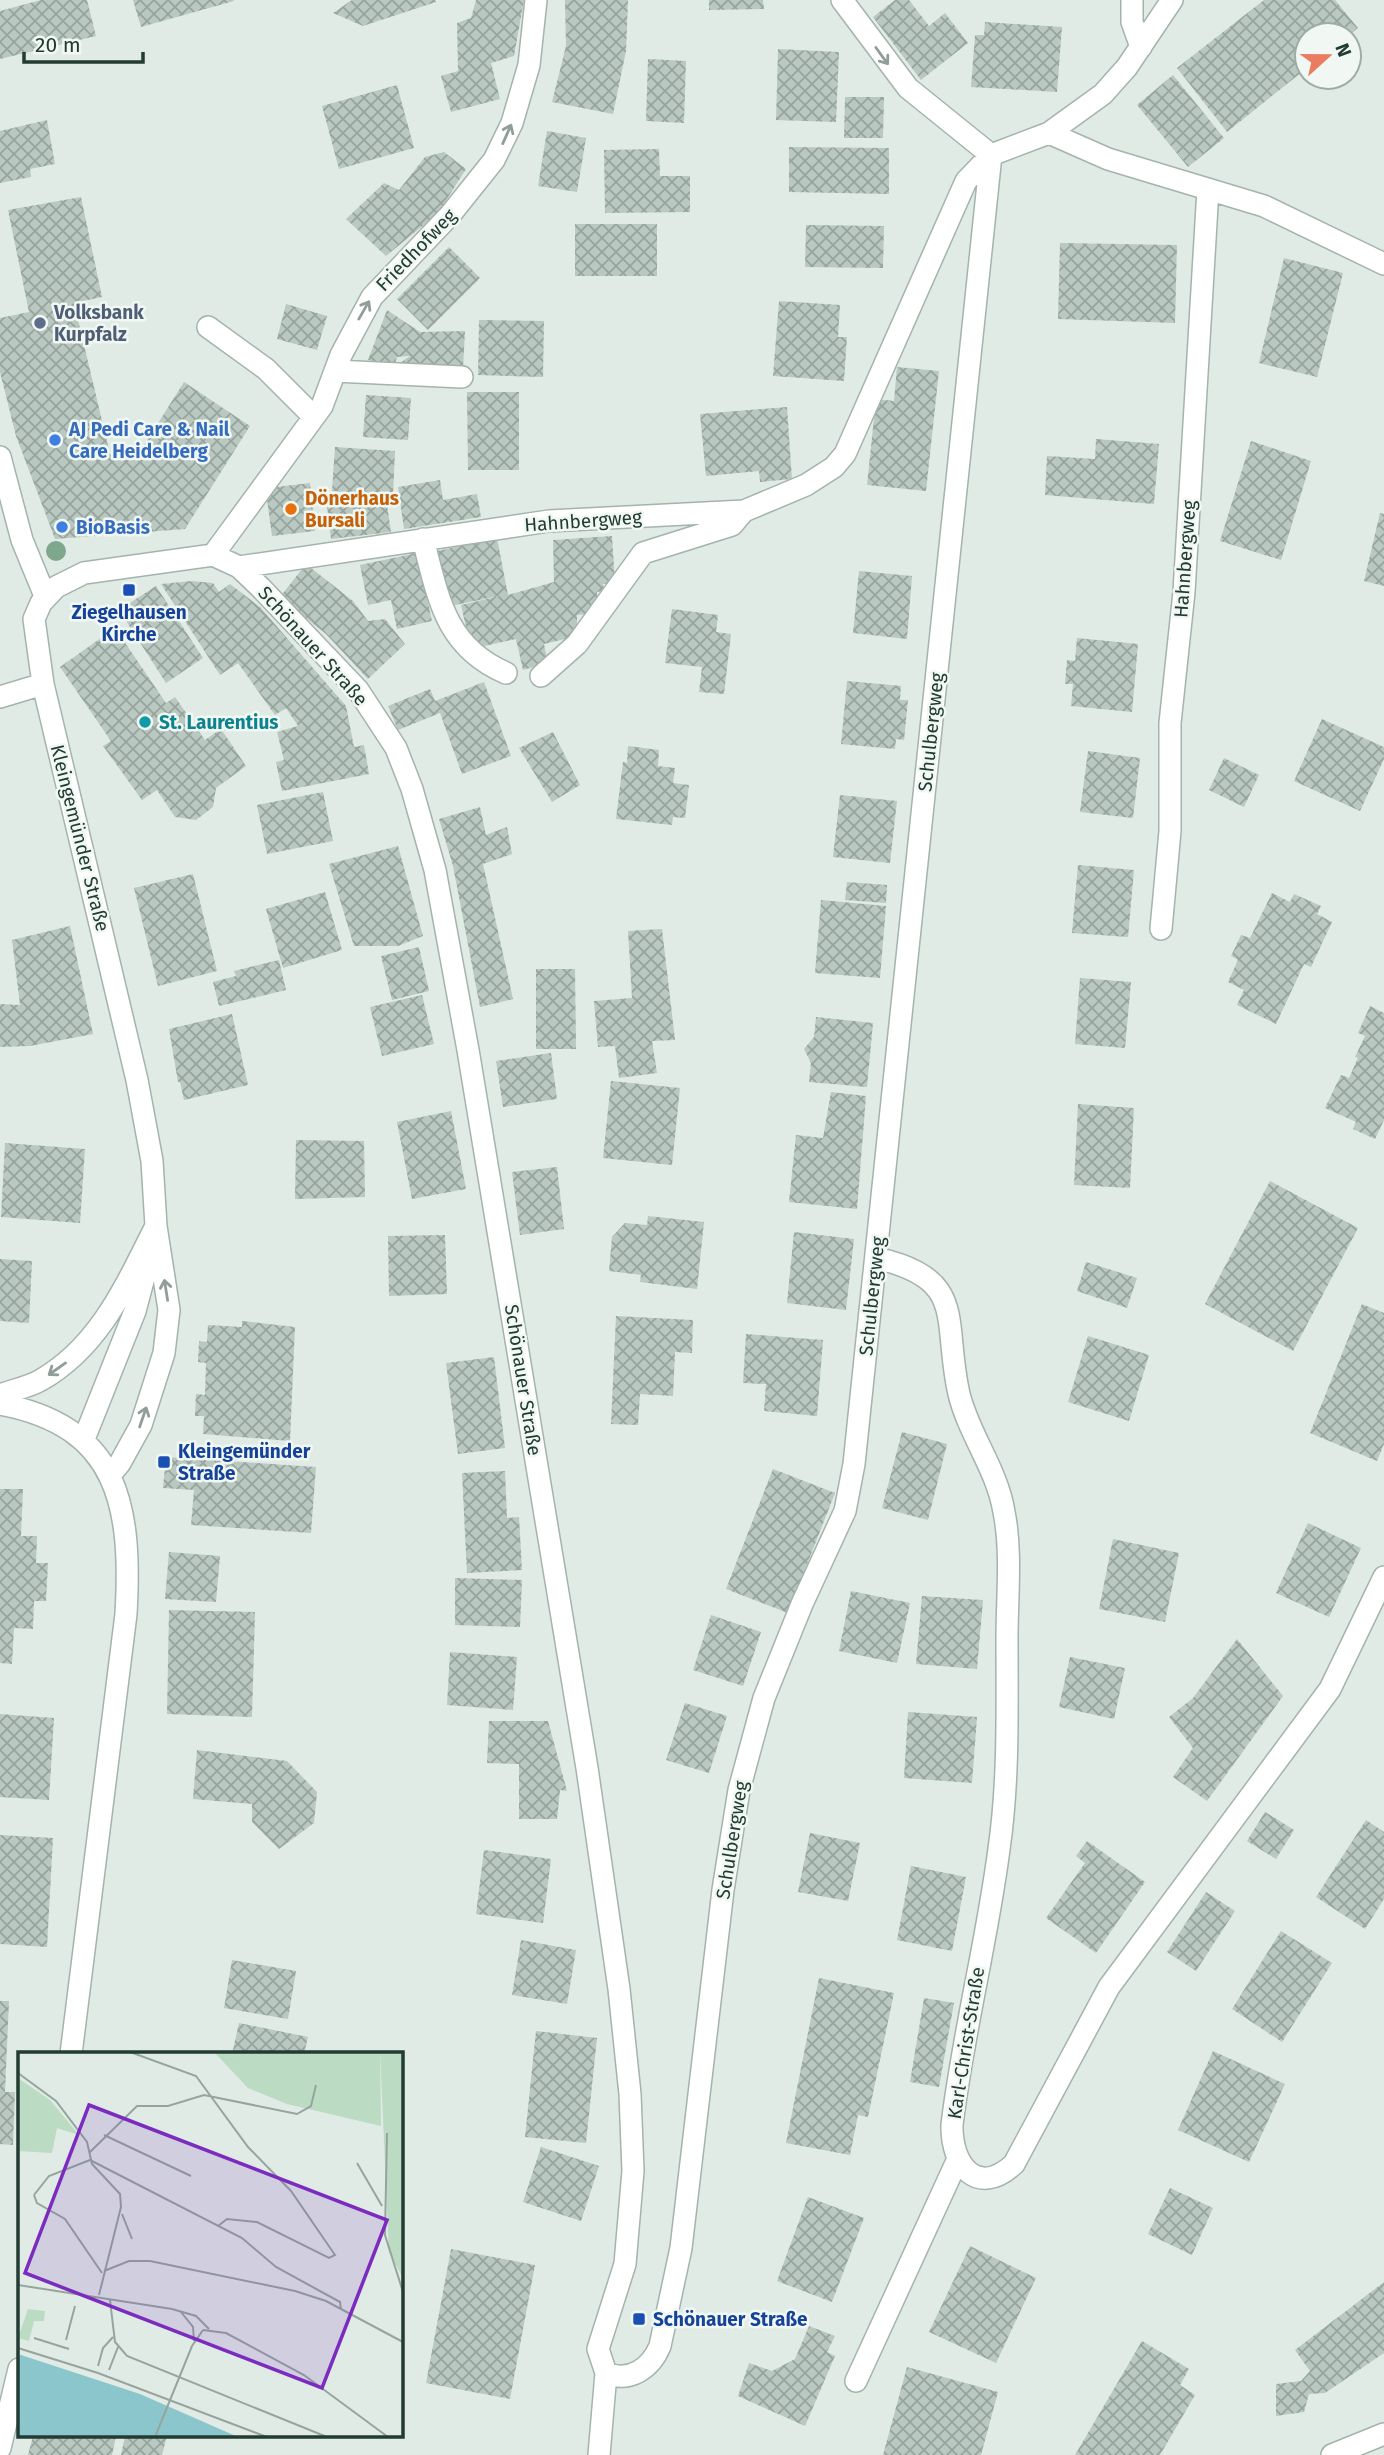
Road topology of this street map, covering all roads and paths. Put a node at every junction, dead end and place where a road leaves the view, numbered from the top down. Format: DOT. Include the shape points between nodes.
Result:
graph roads {
  1 [pos="536,0"];
  2 [pos="842,0"];
  3 [pos="1132,0"];
  4 [pos="1171,0"];
  5 [pos="1141,47"];
  6 [pos="1049,133"];
  7 [pos="991,155"];
  8 [pos="1208,189"];
  9 [pos="1384,264"];
  10 [pos="208,327"];
  11 [pos="335,371"];
  12 [pos="462,377"];
  13 [pos="314,417"];
  14 [pos="0,457"];
  15 [pos="744,511"];
  16 [pos="423,539"];
  17 [pos="213,555"];
  18 [pos="239,567"];
  19 [pos="45,596"];
  20 [pos="506,673"];
  21 [pos="541,676"];
  22 [pos="43,684"];
  23 [pos="0,697"];
  24 [pos="1161,929"];
  25 [pos="156,1226"];
  26 [pos="876,1258"];
  27 [pos="0,1395"];
  28 [pos="0,1404"];
  29 [pos="84,1439"];
  30 [pos="110,1475"];
  31 [pos="1384,1577"];
  32 [pos="71,2052"];
  33 [pos="957,2161"];
  34 [pos="18,2373"];
  35 [pos="606,2373"];
  36 [pos="856,2381"];
  37 [pos="1384,2434"];
  38 [pos="0,2448"];
  39 [pos="599,2455"];
  40 [pos="1332,2455"];
  11 -- 1 [label="street, Friedhofweg, one-way" via="381,284 457,208 503,144 529,65"];
  2 -- 7 [label="street, one-way" via="908,88"];
  3 -- 5 [label="street" via="1132,22"];
  4 -- 5 [label="street"];
  5 -- 6 [label="street" via="1103,94"];
  6 -- 7 [label="street"];
  6 -- 8 [label="street" via="1108,159"];
  7 -- 15 [label="street, Hahnbergweg" via="958,195 840,461 806,485"];
  7 -- 26 [label="street, Schulbergweg"];
  8 -- 9 [label="street" via="1264,206"];
  8 -- 24 [label="street, Hahnbergweg" via="1184,592 1170,723 1170,831"];
  10 -- 13 [label="street" via="266,369"];
  11 -- 12 [label="street"];
  11 -- 13 [label="street, Friedhofweg" via="327,397"];
  13 -- 17 [label="street, Friedhofweg"];
  14 -- 19 [label="street" via="22,540"];
  15 -- 16 [label="street, Hahnbergweg" via="550,521"];
  15 -- 21 [label="street, Hahnbergweg" via="733,525 643,553 577,644"];
  16 -- 18 [label="street, Hahnbergweg"];
  16 -- 20 [label="street" via="452,627 469,652"];
  17 -- 18 [label="street, Schönauer Straße"];
  17 -- 19 [label="street" via="84,573"];
  18 -- 35 [label="street, Schönauer Straße" via="358,690 377,718 396,748 412,789 435,870 570,1663 619,1989 633,2171 625,2263 598,2349"];
  19 -- 22 [label="street, Kleingemünder Straße" via="34,628"];
  22 -- 23 [label="street"];
  22 -- 25 [label="street, Kleingemünder Straße" via="137,1080 152,1161"];
  25 -- 27 [label="street, one-way" via="103,1325 76,1356 39,1382"];
  25 -- 29 [label="street, Kleingemünder Straße" via="145,1284"];
  30 -- 25 [label="street, Kleingemünder Straße, one-way" via="141,1425 164,1353 169,1310"];
  26 -- 33 [label="street, Karl-Christ-Straße" via="918,1271 940,1290 946,1303 959,1394 974,1439 993,1475 1007,1527 1004,1802 954,2110 951,2142"];
  26 -- 35 [label="street, Schulbergweg" via="845,1511 764,1698 739,1790 681,2248 665,2327 649,2365 624,2376"];
  28 -- 29 [label="street" via="47,1417"];
  29 -- 30 [label="street"];
  30 -- 32 [label="street" via="127,1546 126,1614"];
  31 -- 33 [label="street" via="1330,1689 1108,1987 1014,2164 985,2177 967,2172"];
  33 -- 36 [label="street"];
  34 -- 38 [label="street"];
  35 -- 39 [label="street, Schönauer Straße"];
  37 -- 40 [label="street"];
}
